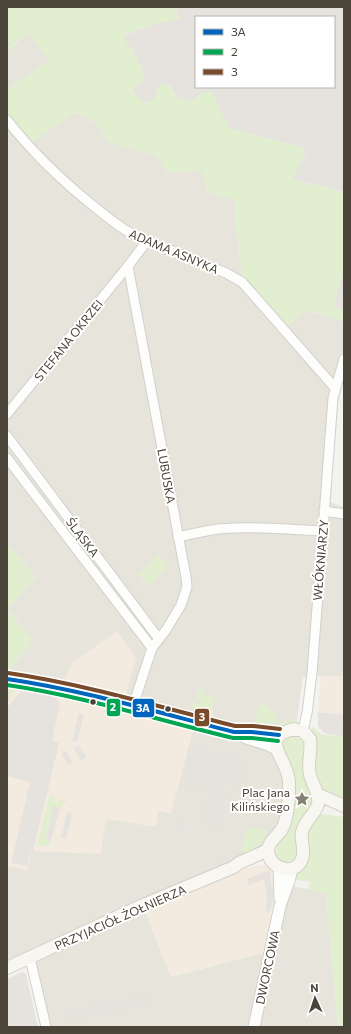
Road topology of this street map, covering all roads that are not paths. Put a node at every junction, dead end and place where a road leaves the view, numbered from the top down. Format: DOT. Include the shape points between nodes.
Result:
graph roads {
  1 [pos="7,120"];
  2 [pos="148,241"];
  3 [pos="128,266"];
  4 [pos="344,359"];
  5 [pos="335,388"];
  6 [pos="7,414"];
  7 [pos="7,436"];
  8 [pos="7,458"];
  9 [pos="324,511"];
  10 [pos="344,514"];
  11 [pos="323,531"];
  12 [pos="178,537"];
  13 [pos="158,639"];
  14 [pos="152,648"];
  15 [pos="7,679"];
  16 [pos="133,706"];
  17 [pos="303,731"];
  18 [pos="234,732"];
  19 [pos="279,735"];
  20 [pos="277,750"];
  21 [pos="317,794"];
  22 [pos="344,806"];
  23 [pos="316,807"];
  24 [pos="344,811"];
  25 [pos="268,850"];
  26 [pos="234,867"];
  27 [pos="281,867"];
  28 [pos="30,958"];
  29 [pos="7,968"];
  30 [pos="46,1027"];
  31 [pos="254,1027"];
  1 -- 2 [label="street, ADAMA ASNYKA" via="64,182 116,225"];
  2 -- 3 [label="street"];
  2 -- 5 [label="street, ADAMA ASNYKA" via="242,282"];
  3 -- 6 [label="street, STEFANA OKRZEI"];
  3 -- 12 [label="street, LUBUSKA"];
  4 -- 5 [label="street, WŁÓKNIARZY"];
  5 -- 9 [label="street, WŁÓKNIARZY"];
  7 -- 13 [label="street, ŚLĄSKA"];
  8 -- 14 [label="street, ŚLĄSKA"];
  9 -- 10 [label="street"];
  9 -- 11 [label="street, WŁÓKNIARZY"];
  11 -- 12 [label="street" via="226,529"];
  11 -- 17 [label="street, WŁÓKNIARZY" via="312,673"];
  12 -- 13 [label="street, LUBUSKA" via="186,577 186,592 176,614"];
  13 -- 14 [label="street, LUBUSKA"];
  14 -- 16 [label="street, LUBUSKA"];
  15 -- 16 [label="street"];
  16 -- 18 [label="street"];
  17 -- 19 [label="main road" via="294,729"];
  17 -- 21 [label="main road" via="310,739 310,773"];
  18 -- 19 [label="street"];
  18 -- 20 [label="street"];
  19 -- 20 [label="main road" via="276,742"];
  20 -- 25 [label="main road" via="287,770 289,792 285,822"];
  21 -- 22 [label="main road"];
  21 -- 23 [label="main road"];
  23 -- 24 [label="main road"];
  23 -- 27 [label="main road" via="302,831 302,860 299,865"];
  25 -- 26 [label="main road, PRZYJACIÓŁ ŻOŁNIERZA"];
  25 -- 27 [label="main road"];
  26 -- 27 [label="main road, PRZYJACIÓŁ ŻOŁNIERZA" via="256,864"];
  26 -- 28 [label="main road, PRZYJACIÓŁ ŻOŁNIERZA" via="142,905"];
  27 -- 31 [label="street, DWORCOWA" via="280,906"];
  28 -- 29 [label="main road, PRZYJACIÓŁ ŻOŁNIERZA"];
  28 -- 30 [label="street"];
}
